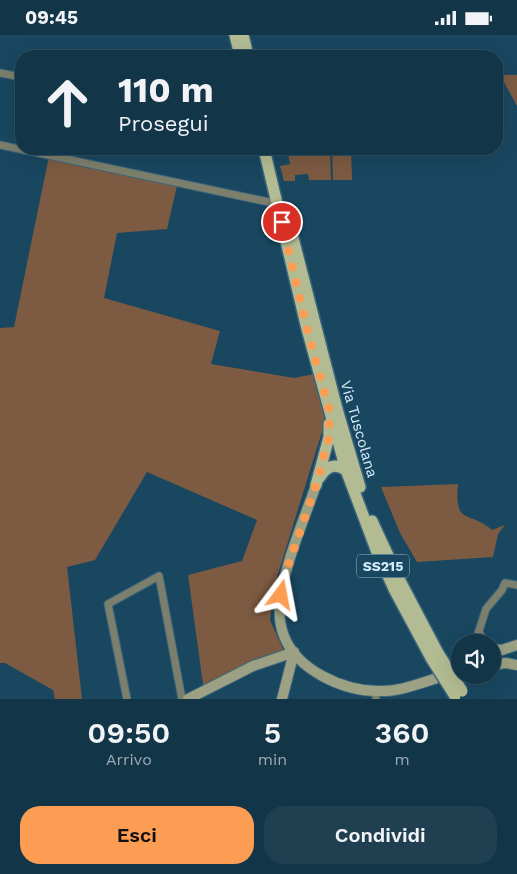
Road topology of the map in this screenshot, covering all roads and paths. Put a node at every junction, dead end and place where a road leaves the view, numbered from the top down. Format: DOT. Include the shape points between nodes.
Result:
graph roads {
  1 [pos="235,35"];
  2 [pos="243,35"];
  3 [pos="239,50"];
  4 [pos="247,50"];
  5 [pos="0,73"];
  6 [pos="15,76"];
  7 [pos="0,145"];
  8 [pos="15,148"];
  9 [pos="47,155"];
  10 [pos="266,155"];
  11 [pos="273,155"];
  12 [pos="278,204"];
  13 [pos="329,409"];
  14 [pos="346,470"];
  15 [pos="316,485"];
  16 [pos="517,585"];
  17 [pos="479,631"];
  18 [pos="478,634"];
  19 [pos="480,634"];
  20 [pos="517,645"];
  21 [pos="501,650"];
  22 [pos="294,652"];
  23 [pos="435,656"];
  24 [pos="501,664"];
  25 [pos="517,665"];
  26 [pos="437,678"];
  27 [pos="376,695"];
  28 [pos="461,696"];
  29 [pos="126,699"];
  30 [pos="182,699"];
  31 [pos="188,699"];
  32 [pos="282,699"];
  1 -- 3 [label="main road"];
  2 -- 4 [label="main road"];
  5 -- 6 [label="street"];
  7 -- 8 [label="street"];
  9 -- 12 [label="street"];
  10 -- 12 [label="main road, Via Tuscolana / SS215"];
  11 -- 23 [label="main road, Via Tuscolana / SS215" via="333,393 362,492"];
  12 -- 13 [label="main road, Via Tuscolana / SS215"];
  13 -- 14 [label="main road, Via Tuscolana / SS215"];
  13 -- 15 [label="main road" via="329,437"];
  14 -- 15 [label="main road" via="329,467"];
  14 -- 23 [label="main road, Via Tuscolana / SS215" via="380,560"];
  15 -- 22 [label="main road" via="281,595 282,629"];
  16 -- 17 [label="street" via="505,583 486,609"];
  17 -- 18 [label="street"];
  17 -- 19 [label="street"];
  20 -- 21 [label="main road"];
  22 -- 27 [label="main road" via="330,679"];
  22 -- 31 [label="main road" via="257,664"];
  22 -- 32 [label="main road"];
  23 -- 28 [label="main road, Via Tuscolana / SS215, bridge"];
  24 -- 25 [label="main road"];
  26 -- 27 [label="main road"];
  29 -- 30 [label="street" via="108,604 159,576"];
}
